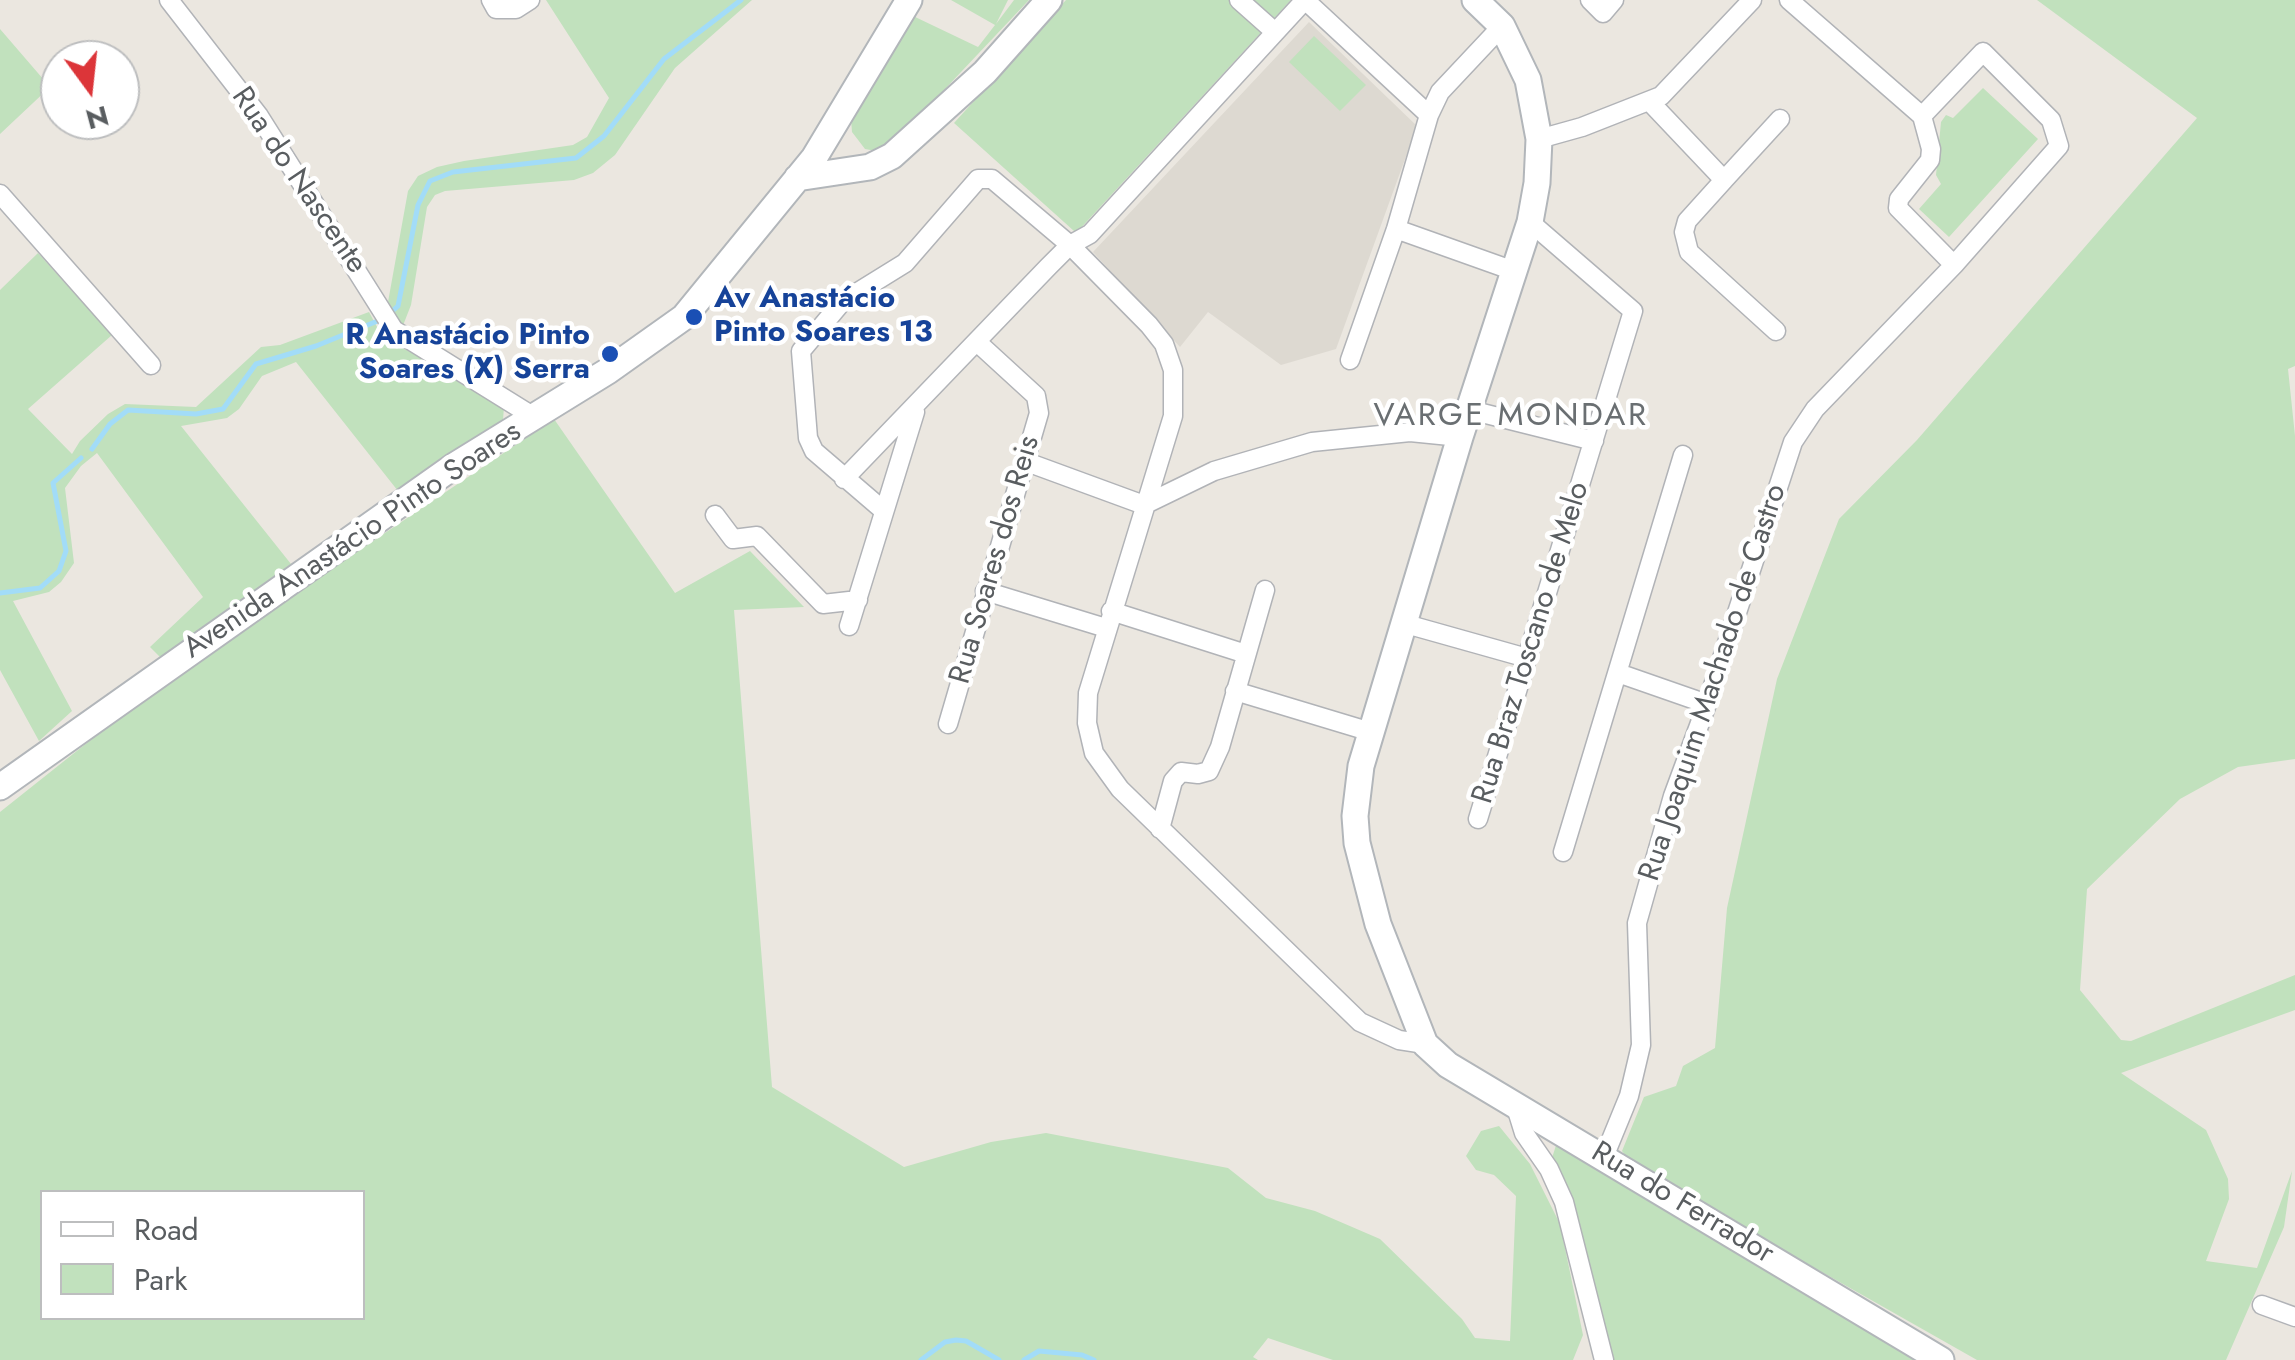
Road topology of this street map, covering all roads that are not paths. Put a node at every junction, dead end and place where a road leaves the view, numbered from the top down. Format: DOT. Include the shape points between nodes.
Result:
graph roads {
  1 [pos="169,0"];
  2 [pos="491,0"];
  3 [pos="530,0"];
  4 [pos="910,0"];
  5 [pos="1048,0"];
  6 [pos="1239,0"];
  7 [pos="1305,0"];
  8 [pos="1475,0"];
  9 [pos="1590,0"];
  10 [pos="1614,0"];
  11 [pos="1752,0"];
  12 [pos="1789,0"];
  13 [pos="1502,26"];
  14 [pos="1276,32"];
  15 [pos="1651,102"];
  16 [pos="1430,115"];
  17 [pos="1922,116"];
  18 [pos="1780,119"];
  19 [pos="1539,139"];
  20 [pos="834,151"];
  21 [pos="1724,180"];
  22 [pos="0,194"];
  23 [pos="1530,222"];
  24 [pos="1396,229"];
  25 [pos="1070,245"];
  26 [pos="1954,265"];
  27 [pos="1514,270"];
  28 [pos="1776,331"];
  29 [pos="977,342"];
  30 [pos="1350,360"];
  31 [pos="151,365"];
  32 [pos="916,408"];
  33 [pos="1470,410"];
  34 [pos="534,417"];
  35 [pos="1460,437"];
  36 [pos="1594,441"];
  37 [pos="1683,455"];
  38 [pos="1024,461"];
  39 [pos="844,479"];
  40 [pos="1144,505"];
  41 [pos="884,510"];
  42 [pos="715,515"];
  43 [pos="1264,590"];
  44 [pos="985,591"];
  45 [pos="858,600"];
  46 [pos="1108,620"];
  47 [pos="1406,624"];
  48 [pos="850,626"];
  49 [pos="1246,654"];
  50 [pos="1527,658"];
  51 [pos="1618,673"];
  52 [pos="1236,692"];
  53 [pos="1707,704"];
  54 [pos="948,724"];
  55 [pos="1371,732"];
  56 [pos="0,786"];
  57 [pos="1478,818"];
  58 [pos="1160,829"];
  59 [pos="1563,852"];
  60 [pos="1424,1044"];
  61 [pos="1515,1104"];
  62 [pos="1604,1158"];
  63 [pos="2262,1305"];
  64 [pos="2295,1317"];
  65 [pos="1604,1360"];
  66 [pos="1941,1360"];
  1 -- 34 [label="street, Rua do Nascente" via="259,116 394,330"];
  2 -- 3 [label="street" via="496,9"];
  4 -- 20 [label="street"];
  5 -- 20 [label="street" via="985,72 892,156"];
  6 -- 14 [label="street"];
  7 -- 14 [label="street"];
  7 -- 16 [label="street"];
  8 -- 13 [label="street"];
  9 -- 10 [label="street" via="1603,13"];
  11 -- 15 [label="street"];
  12 -- 17 [label="street"];
  13 -- 16 [label="street" via="1440,92"];
  13 -- 19 [label="street" via="1528,80"];
  14 -- 25 [label="street" via="1090,234"];
  15 -- 19 [label="street"];
  15 -- 21 [label="street"];
  16 -- 24 [label="street"];
  17 -- 26 [label="street" via="1930,160 1898,208"];
  17 -- 26 [label="street, Rua Joaquim Machado de Castro" via="1982,52 2052,120 2058,134 2056,152"];
  18 -- 21 [label="street"];
  19 -- 23 [label="street"];
  20 -- 34 [label="street, Avenida Anastácio Pinto Soares" via="798,178 684,317"];
  21 -- 28 [label="street" via="1686,220 1684,242"];
  22 -- 31 [label="street"];
  23 -- 27 [label="street"];
  23 -- 36 [label="street, Rua Braz Toscano de Melo" via="1633,311"];
  24 -- 27 [label="street"];
  24 -- 30 [label="street"];
  25 -- 29 [label="street"];
  25 -- 39 [label="street" via="992,178 978,179 905,263 842,302 802,351 808,438"];
  25 -- 40 [label="street" via="1150,326 1173,370 1172,416"];
  26 -- 53 [label="street, Rua Joaquim Machado de Castro" via="1793,442"];
  27 -- 33 [label="street"];
  29 -- 32 [label="street"];
  29 -- 38 [label="street, Rua Soares dos Reis" via="1036,396 1039,413"];
  32 -- 39 [label="street"];
  32 -- 41 [label="street"];
  33 -- 35 [label="street"];
  33 -- 36 [label="street"];
  34 -- 56 [label="street, Avenida Anastácio Pinto Soares" via="331,551"];
  35 -- 40 [label="street" via="1410,432 1312,442 1214,471"];
  35 -- 47 [label="street"];
  36 -- 50 [label="street, Rua Braz Toscano de Melo"];
  37 -- 51 [label="street"];
  38 -- 40 [label="street"];
  38 -- 44 [label="street, Rua Soares dos Reis"];
  39 -- 41 [label="street"];
  40 -- 46 [label="street"];
  41 -- 45 [label="street"];
  42 -- 45 [label="street" via="733,538 757,536 824,604"];
  43 -- 49 [label="street"];
  44 -- 46 [label="street"];
  44 -- 54 [label="street, Rua Soares dos Reis"];
  45 -- 48 [label="street"];
  46 -- 49 [label="street"];
  46 -- 58 [label="street" via="1088,693 1094,753"];
  47 -- 50 [label="street"];
  47 -- 55 [label="street"];
  49 -- 52 [label="street"];
  50 -- 57 [label="street, Rua Braz Toscano de Melo"];
  51 -- 53 [label="street"];
  51 -- 59 [label="street"];
  52 -- 55 [label="street"];
  52 -- 58 [label="street" via="1209,771 1180,772"];
  53 -- 62 [label="street, Rua Joaquim Machado de Castro" via="1637,923 1640,1045 1629,1096"];
  55 -- 60 [label="street" via="1357,792 1360,862"];
  58 -- 60 [label="street" via="1360,1022"];
  60 -- 61 [label="street, Rua do Ferrador"];
  61 -- 62 [label="street, Rua do Ferrador"];
  61 -- 65 [label="street" via="1564,1202"];
  62 -- 66 [label="street, Rua do Ferrador"];
  63 -- 64 [label="street"];
}
